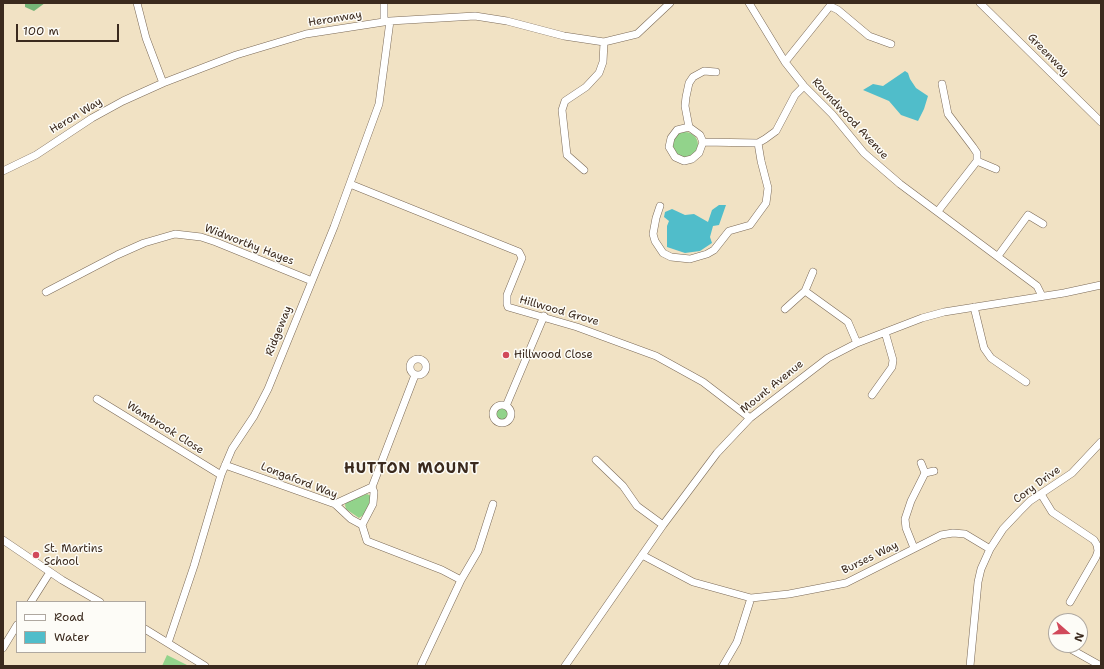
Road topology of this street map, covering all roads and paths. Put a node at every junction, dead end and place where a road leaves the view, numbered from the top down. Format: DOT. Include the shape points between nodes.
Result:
graph roads {
  1 [pos="138,3"];
  2 [pos="384,3"];
  3 [pos="670,3"];
  4 [pos="749,3"];
  5 [pos="980,3"];
  6 [pos="830,4"];
  7 [pos="387,21"];
  8 [pos="604,42"];
  9 [pos="891,44"];
  10 [pos="785,62"];
  11 [pos="716,72"];
  12 [pos="163,83"];
  13 [pos="942,84"];
  14 [pos="804,86"];
  15 [pos="1101,122"];
  16 [pos="689,127"];
  17 [pos="703,142"];
  18 [pos="758,143"];
  19 [pos="977,161"];
  20 [pos="996,169"];
  21 [pos="584,170"];
  22 [pos="3,171"];
  23 [pos="350,184"];
  24 [pos="660,206"];
  25 [pos="938,211"];
  26 [pos="1043,224"];
  27 [pos="998,256"];
  28 [pos="813,272"];
  29 [pos="312,281"];
  30 [pos="1101,285"];
  31 [pos="46,292"];
  32 [pos="805,292"];
  33 [pos="1042,296"];
  34 [pos="974,307"];
  35 [pos="785,309"];
  36 [pos="544,316"];
  37 [pos="885,332"];
  38 [pos="857,343"];
  39 [pos="415,375"];
  40 [pos="1026,382"];
  41 [pos="872,395"];
  42 [pos="97,399"];
  43 [pos="506,406"];
  44 [pos="750,418"];
  45 [pos="1101,442"];
  46 [pos="596,460"];
  47 [pos="921,463"];
  48 [pos="225,465"];
  49 [pos="934,471"];
  50 [pos="925,473"];
  51 [pos="221,475"];
  52 [pos="372,487"];
  53 [pos="1041,494"];
  54 [pos="335,504"];
  55 [pos="493,504"];
  56 [pos="362,526"];
  57 [pos="663,526"];
  58 [pos="3,540"];
  59 [pos="914,548"];
  60 [pos="990,549"];
  61 [pos="642,555"];
  62 [pos="50,572"];
  63 [pos="461,580"];
  64 [pos="751,598"];
  65 [pos="32,601"];
  66 [pos="98,601"];
  67 [pos="1070,602"];
  68 [pos="16,627"];
  69 [pos="146,630"];
  70 [pos="168,643"];
  71 [pos="3,648"];
  72 [pos="1077,653"];
  73 [pos="421,665"];
  74 [pos="205,666"];
  75 [pos="565,666"];
  76 [pos="724,666"];
  77 [pos="970,666"];
  78 [pos="1100,666"];
  1 -- 12 [label="street" via="146,38"];
  2 -- 7 [label="street, Ridgeway"];
  3 -- 8 [label="street, Heronway" via="637,34"];
  4 -- 10 [label="street, Roundwood Avenue"];
  5 -- 15 [label="street, Greenway"];
  6 -- 9 [label="street" via="869,36"];
  6 -- 10 [label="street"];
  7 -- 8 [label="street, Heronway" via="475,16 507,21 564,36"];
  7 -- 12 [label="street, Heronway" via="306,34 269,44"];
  7 -- 23 [label="street, Ridgeway" via="379,104"];
  8 -- 21 [label="street" via="600,73 586,87 565,101 562,110 567,155"];
  10 -- 14 [label="street, Roundwood Avenue"];
  11 -- 16 [label="street" via="698,73 689,83 685,106"];
  12 -- 22 [label="street, Heron Way" via="104,111 36,155"];
  13 -- 19 [label="street" via="948,114 977,153"];
  14 -- 18 [label="street" via="795,95 776,131"];
  14 -- 25 [label="street, Roundwood Avenue" via="832,114 864,154"];
  16 -- 17 [label="street" via="700,135"];
  16 -- 17 [label="street" via="677,130 671,138 669,147 675,157 684,161 692,159 699,153"];
  17 -- 18 [label="street"];
  18 -- 24 [label="street" via="769,194 766,204 754,220 744,228 729,231 719,245 707,254 680,259 663,253 655,241 654,227"];
  19 -- 20 [label="street"];
  19 -- 25 [label="street"];
  23 -- 29 [label="street, Ridgeway"];
  23 -- 36 [label="street, Hillwood Grove" via="520,252 522,258 507,295 508,307"];
  25 -- 27 [label="street, Roundwood Avenue"];
  26 -- 27 [label="street" via="1028,215"];
  27 -- 33 [label="street, Roundwood Avenue" via="1037,286"];
  28 -- 32 [label="street"];
  29 -- 31 [label="street, Widworthy Hayes" via="216,242 201,237 175,234 144,242"];
  29 -- 48 [label="street, Ridgeway" via="262,402 232,449"];
  30 -- 33 [label="street, Mount Avenue"];
  32 -- 35 [label="street"];
  32 -- 38 [label="street" via="848,322"];
  33 -- 34 [label="street, Mount Avenue"];
  34 -- 37 [label="street, Mount Avenue" via="922,318"];
  34 -- 40 [label="street" via="984,348 991,358"];
  36 -- 43 [label="street"];
  36 -- 44 [label="street, Hillwood Grove" via="626,344 668,362 703,382"];
  37 -- 38 [label="street, Mount Avenue"];
  37 -- 41 [label="street" via="893,360 892,367"];
  38 -- 44 [label="street, Mount Avenue" via="828,358"];
  39 -- 52 [label="street"];
  42 -- 51 [label="street, Wambrook Close"];
  44 -- 57 [label="street, Mount Avenue" via="717,453"];
  45 -- 53 [label="street, Cory Drive" via="1072,474"];
  46 -- 57 [label="street" via="623,486 637,506"];
  47 -- 50 [label="street"];
  48 -- 51 [label="street, Ridgeway"];
  48 -- 54 [label="street, Longaford Way"];
  49 -- 50 [label="street"];
  50 -- 59 [label="street" via="905,519"];
  51 -- 70 [label="street, Ridgeway"];
  52 -- 54 [label="street"];
  52 -- 56 [label="street" via="373,504"];
  53 -- 60 [label="street, Cory Drive" via="1030,501 1011,521"];
  53 -- 67 [label="street" via="1052,512 1094,540 1097,545 1096,557"];
  54 -- 56 [label="street, Longaford Way"];
  55 -- 63 [label="street" via="478,551"];
  56 -- 63 [label="street, Longaford Way" via="367,540"];
  57 -- 61 [label="street, Mount Avenue"];
  58 -- 62 [label="street"];
  59 -- 60 [label="street, Burses Way" via="941,535 953,533 965,534"];
  59 -- 64 [label="street, Burses Way" via="846,583"];
  60 -- 77 [label="street" via="978,582"];
  61 -- 64 [label="street, Burses Way" via="693,582"];
  61 -- 75 [label="street, Mount Avenue"];
  62 -- 65 [label="street"];
  62 -- 66 [label="street"];
  63 -- 73 [label="street"];
  64 -- 76 [label="street" via="737,642"];
  68 -- 71 [label="street"];
  69 -- 70 [label="street"];
  70 -- 74 [label="street"];
  72 -- 78 [label="street"];
}
